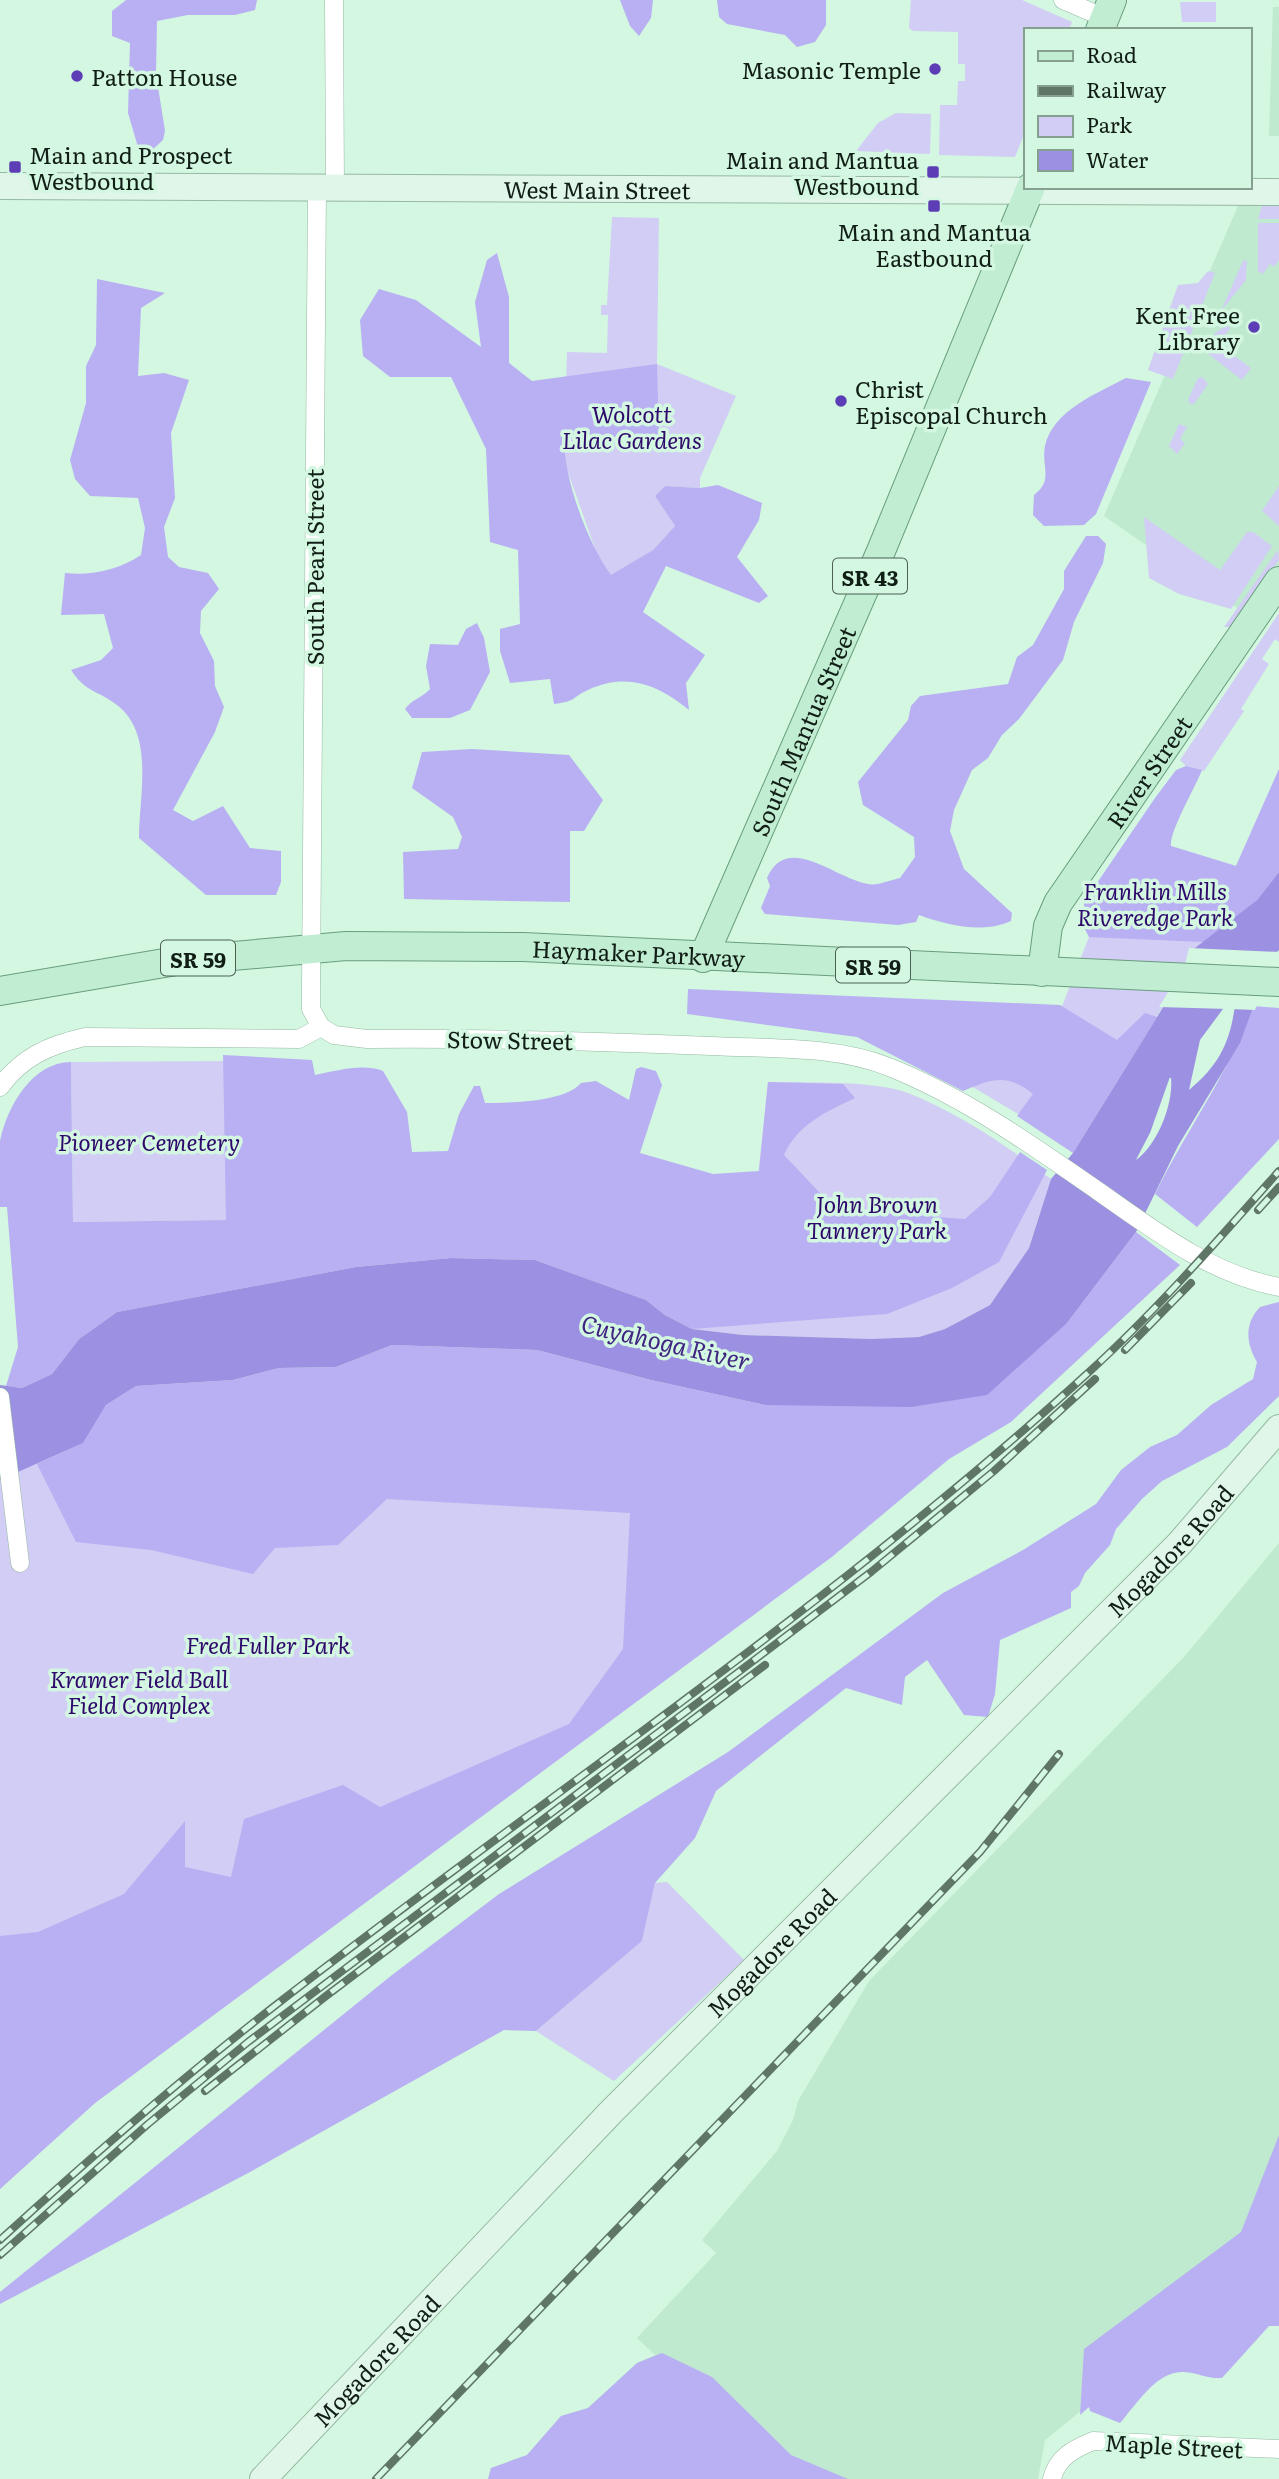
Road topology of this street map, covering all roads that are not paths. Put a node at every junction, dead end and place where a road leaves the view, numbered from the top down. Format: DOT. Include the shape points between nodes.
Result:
graph roads {
  1 [pos="334,0"];
  2 [pos="1063,0"];
  3 [pos="1106,16"];
  4 [pos="0,186"];
  5 [pos="326,187"];
  6 [pos="1030,189"];
  7 [pos="1279,192"];
  8 [pos="1279,581"];
  9 [pos="312,948"];
  10 [pos="704,958"];
  11 [pos="1042,972"];
  12 [pos="1279,982"];
  13 [pos="0,991"];
  14 [pos="321,1027"];
  15 [pos="0,1087"];
  16 [pos="1279,1287"];
  17 [pos="0,1397"];
  18 [pos="1279,1428"];
  19 [pos="20,1563"];
  20 [pos="1279,2449"];
  21 [pos="263,2479"];
  22 [pos="1052,2479"];
  1 -- 5 [label="street, South Pearl Street"];
  2 -- 3 [label="street"];
  4 -- 5 [label="street, West Main Street"];
  5 -- 6 [label="street, West Main Street"];
  5 -- 9 [label="street, South Pearl Street"];
  6 -- 7 [label="street, West Main Street"];
  6 -- 10 [label="main road, South Mantua Street / SR 43" via="881,551"];
  8 -- 11 [label="main road, River Street" via="1058,903 1044,942"];
  9 -- 10 [label="main road, Haymaker Parkway / SR 59" via="523,947"];
  9 -- 13 [label="main road, Haymaker Parkway / SR 59" via="176,961"];
  9 -- 14 [label="street, South Pearl Street" via="311,1009"];
  10 -- 11 [label="main road, Haymaker Parkway / SR 59"];
  11 -- 12 [label="main road, Haymaker Parkway"];
  14 -- 15 [label="street" via="299,1039 85,1037 27,1058"];
  14 -- 16 [label="street, Stow Street" via="334,1035 367,1039 585,1040 789,1049 858,1057 963,1102 1210,1263"];
  17 -- 19 [label="street"];
  18 -- 21 [label="street, Mogadore Road" via="1179,1544 611,2112"];
  20 -- 22 [label="street, Maple Street" via="1093,2441 1071,2449"];
}
